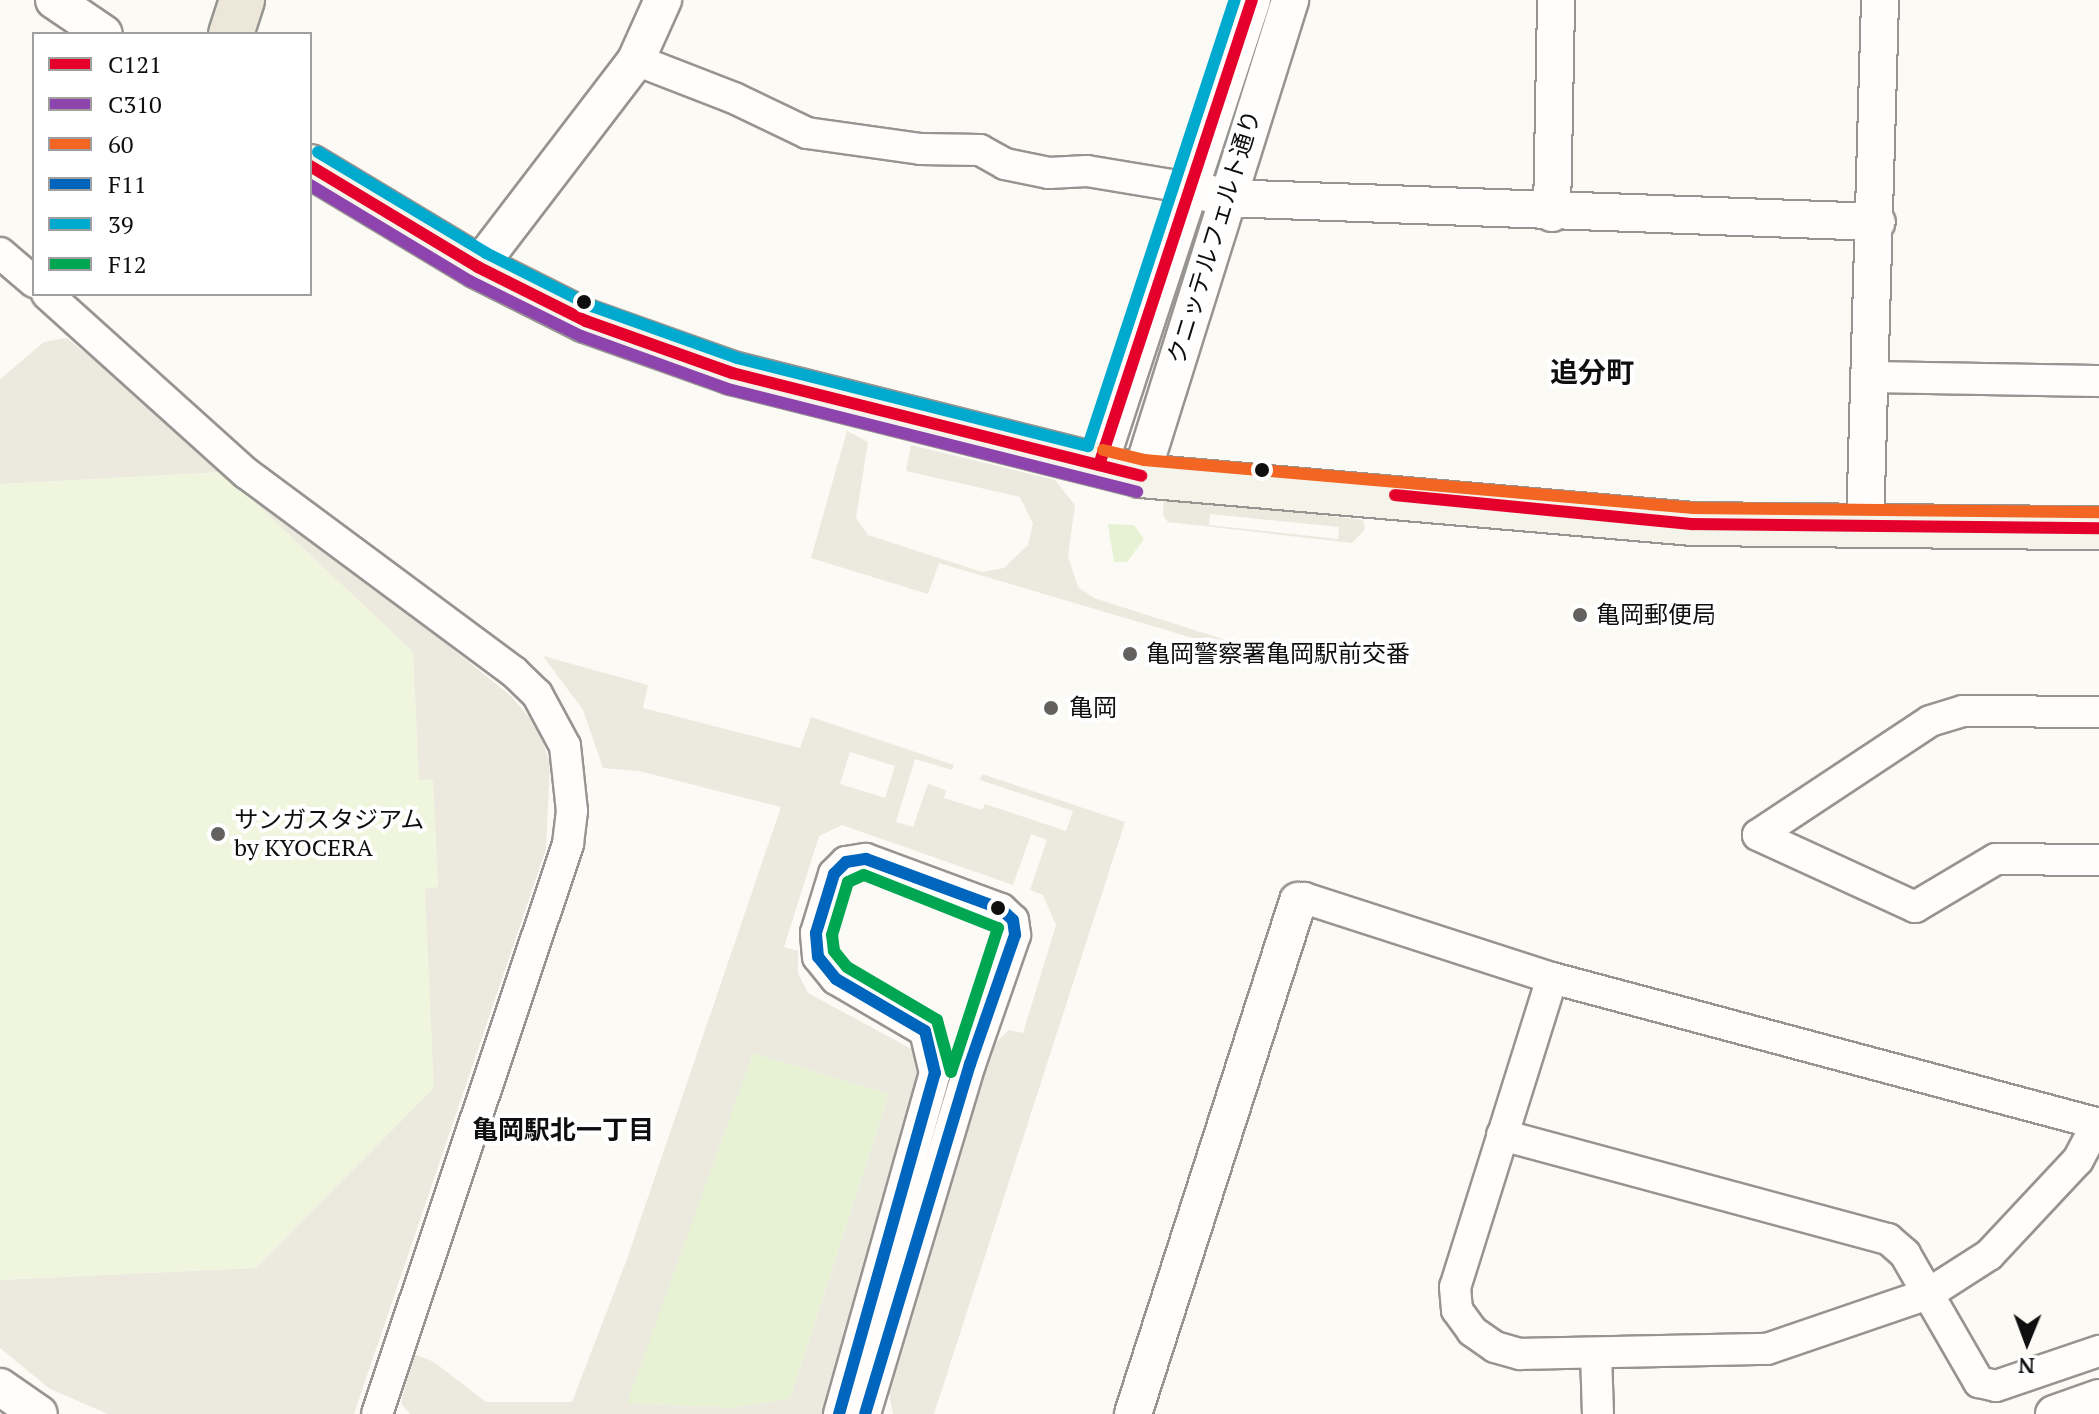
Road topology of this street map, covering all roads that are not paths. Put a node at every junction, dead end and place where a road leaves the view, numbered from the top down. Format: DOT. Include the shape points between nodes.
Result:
graph roads {
  1 [pos="54,0"];
  2 [pos="242,0"];
  3 [pos="663,0"];
  4 [pos="1252,0"];
  5 [pos="1290,0"];
  6 [pos="1556,0"];
  7 [pos="1880,0"];
  8 [pos="101,32"];
  9 [pos="232,32"];
  10 [pos="636,60"];
  11 [pos="312,167"];
  12 [pos="1190,188"];
  13 [pos="1225,198"];
  14 [pos="1552,213"];
  15 [pos="1877,222"];
  16 [pos="0,253"];
  17 [pos="478,267"];
  18 [pos="32,280"];
  19 [pos="49,296"];
  20 [pos="1872,377"];
  21 [pos="2099,381"];
  22 [pos="1099,465"];
  23 [pos="1141,476"];
  24 [pos="1865,528"];
  25 [pos="2099,528"];
  26 [pos="2099,712"];
  27 [pos="2099,860"];
  28 [pos="1298,901"];
  29 [pos="1552,978"];
  30 [pos="2098,1124"];
  31 [pos="1502,1135"];
  32 [pos="1928,1294"];
  33 [pos="2099,1351"];
  34 [pos="1596,1354"];
  35 [pos="0,1387"];
  36 [pos="2099,1398"];
  37 [pos="39,1414"];
  38 [pos="377,1414"];
  39 [pos="839,1414"];
  40 [pos="865,1414"];
  41 [pos="1133,1414"];
  42 [pos="1598,1414"];
  43 [pos="2054,1414"];
  1 -- 8 [label="street"];
  2 -- 9 [label="main road"];
  3 -- 10 [label="street"];
  4 -- 12 [label="street, クニッテルフェルト通り"];
  5 -- 13 [label="street, クニッテルフェルト通り"];
  6 -- 14 [label="street"];
  7 -- 15 [label="street"];
  10 -- 12 [label="street" via="807,133 921,149 980,150 1005,164 1049,173 1087,171"];
  10 -- 17 [label="street"];
  11 -- 17 [label="main road"];
  12 -- 13 [label="street"];
  12 -- 22 [label="street, クニッテルフェルト通り"];
  13 -- 14 [label="street"];
  13 -- 23 [label="street, クニッテルフェルト通り"];
  14 -- 15 [label="street"];
  15 -- 20 [label="street"];
  16 -- 18 [label="street"];
  17 -- 22 [label="main road" via="586,321 732,373"];
  19 -- 38 [label="street" via="246,473 514,672 537,694 565,746 572,811 568,844"];
  20 -- 21 [label="street"];
  20 -- 24 [label="street"];
  22 -- 23 [label="main road"];
  23 -- 24 [label="main road" via="1678,523"];
  24 -- 25 [label="main road"];
  26 -- 27 [label="street" via="1963,711 1930,721 1758,835 1915,907 1996,859"];
  28 -- 29 [label="street" via="1304,898"];
  28 -- 41 [label="street"];
  29 -- 30 [label="street"];
  29 -- 31 [label="street"];
  30 -- 32 [label="street" via="2078,1160 1989,1255"];
  31 -- 32 [label="street" via="1888,1239 1905,1254"];
  31 -- 34 [label="street" via="1455,1287 1457,1310 1472,1331 1495,1347 1520,1354"];
  32 -- 33 [label="street" via="1979,1382 1996,1386"];
  32 -- 34 [label="street" via="1767,1349"];
  34 -- 42 [label="street"];
  35 -- 37 [label="street"];
  36 -- 43 [label="street"];
  39 -- 40 [label="street" via="935,1073 925,1031 836,979 818,957 816,933 834,874 846,862 866,859 1001,909 1013,920 1015,935 970,1064"];
}
